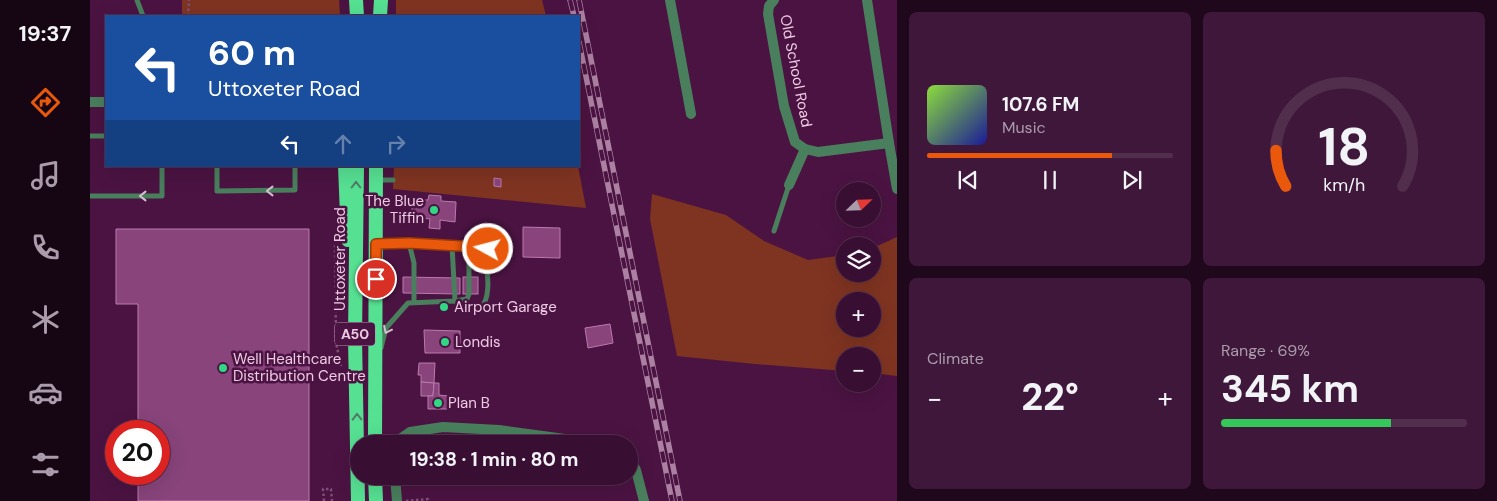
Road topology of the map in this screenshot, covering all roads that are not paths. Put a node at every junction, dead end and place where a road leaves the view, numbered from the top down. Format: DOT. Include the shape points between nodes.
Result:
graph roads {
  1 [pos="137,0"];
  2 [pos="356,0"];
  3 [pos="376,0"];
  4 [pos="380,0"];
  5 [pos="670,0"];
  6 [pos="774,0"];
  7 [pos="867,0"];
  8 [pos="143,15"];
  9 [pos="357,15"];
  10 [pos="378,15"];
  11 [pos="378,15"];
  12 [pos="90,102"];
  13 [pos="105,102"];
  14 [pos="691,114"];
  15 [pos="90,136"];
  16 [pos="105,136"];
  17 [pos="889,143"];
  18 [pos="805,149"];
  19 [pos="162,167"];
  20 [pos="217,167"];
  21 [pos="294,167"];
  22 [pos="345,167"];
  23 [pos="356,167"];
  24 [pos="376,173"];
  25 [pos="393,180"];
  26 [pos="789,185"];
  27 [pos="897,190"];
  28 [pos="90,196"];
  29 [pos="774,231"];
  30 [pos="409,243"];
  31 [pos="376,244"];
  32 [pos="452,245"];
  33 [pos="469,247"];
  34 [pos="477,247"];
  35 [pos="488,249"];
  36 [pos="455,301"];
  37 [pos="414,302"];
  38 [pos="355,338"];
  39 [pos="374,367"];
  40 [pos="375,435"];
  41 [pos="406,435"];
  42 [pos="536,435"];
  43 [pos="638,478"];
  44 [pos="376,485"];
  45 [pos="396,485"];
  46 [pos="358,501"];
  47 [pos="376,501"];
  48 [pos="397,501"];
  49 [pos="644,501"];
  1 -- 8 [label="lane"];
  2 -- 9 [label="highway"];
  3 -- 10 [label="highway"];
  4 -- 11 [label="highway"];
  5 -- 14 [label="street"];
  6 -- 18 [label="street, Old School Road" via="768,14 784,106 795,142"];
  7 -- 17 [label="street"];
  12 -- 13 [label="street"];
  15 -- 16 [label="lane"];
  17 -- 18 [label="street, Old School Road" via="818,152"];
  17 -- 27 [label="street"];
  18 -- 26 [label="street"];
  19 -- 28 [label="lane, one-way" via="162,196"];
  21 -- 20 [label="lane, one-way" via="295,190 217,191"];
  22 -- 38 [label="highway"];
  38 -- 23 [label="highway, Uttoxeter Road / A50, one-way"];
  24 -- 25 [label="lane"];
  24 -- 31 [label="highway, A50"];
  26 -- 29 [label="lane"];
  30 -- 31 [label="lane"];
  30 -- 32 [label="lane"];
  30 -- 37 [label="lane" via="414,264"];
  31 -- 39 [label="highway, A50"];
  32 -- 33 [label="lane"];
  32 -- 36 [label="lane"];
  33 -- 34 [label="lane"];
  33 -- 36 [label="lane" via="469,294 467,299"];
  34 -- 35 [label="lane"];
  34 -- 36 [label="lane" via="486,267 485,301 481,308 464,311"];
  36 -- 37 [label="lane"];
  37 -- 39 [label="lane, one-way" via="408,303 386,328"];
  46 -- 38 [label="highway, Uttoxeter Road / A50, one-way"];
  39 -- 40 [label="highway, A50"];
  41 -- 42 [label="street" via="443,427"];
  43 -- 49 [label="street"];
  44 -- 47 [label="highway"];
  45 -- 48 [label="street"];
}
